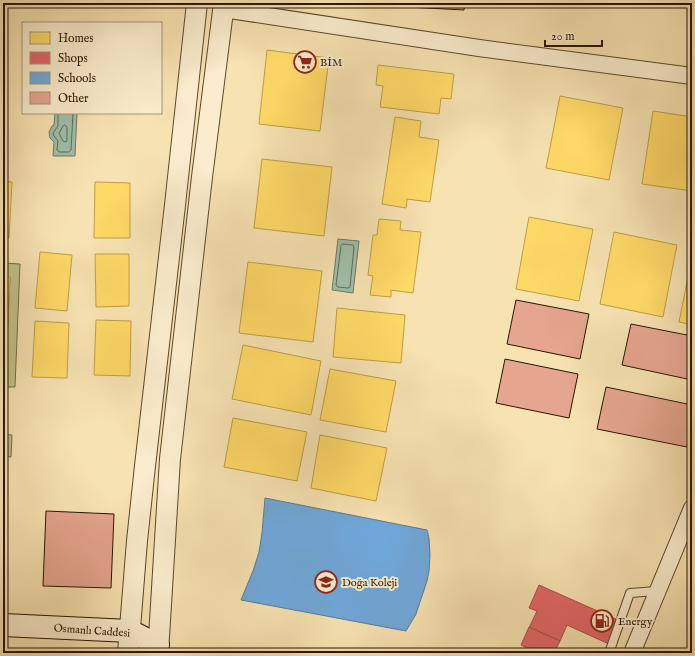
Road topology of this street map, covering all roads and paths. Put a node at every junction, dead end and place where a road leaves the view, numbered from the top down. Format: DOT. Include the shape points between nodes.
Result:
graph roads {
  1 [pos="196,5"];
  2 [pos="224,6"];
  3 [pos="692,76"];
  4 [pos="692,508"];
  5 [pos="658,591"];
  6 [pos="3,625"];
  7 [pos="130,630"];
  8 [pos="152,650"];
  9 [pos="128,653"];
  10 [pos="609,653"];
  11 [pos="632,653"];
  1 -- 2 [label="street"];
  1 -- 7 [label="street" via="137,541"];
  2 -- 3 [label="street" via="479,48"];
  2 -- 8 [label="street" via="170,459"];
  4 -- 5 [label="street"];
  5 -- 10 [label="lane" via="630,593"];
  5 -- 11 [label="street"];
  6 -- 7 [label="main road, Osmanlı Caddesi"];
  7 -- 8 [label="main road, Osmanlı Caddesi"];
  7 -- 9 [label="street"];
}
